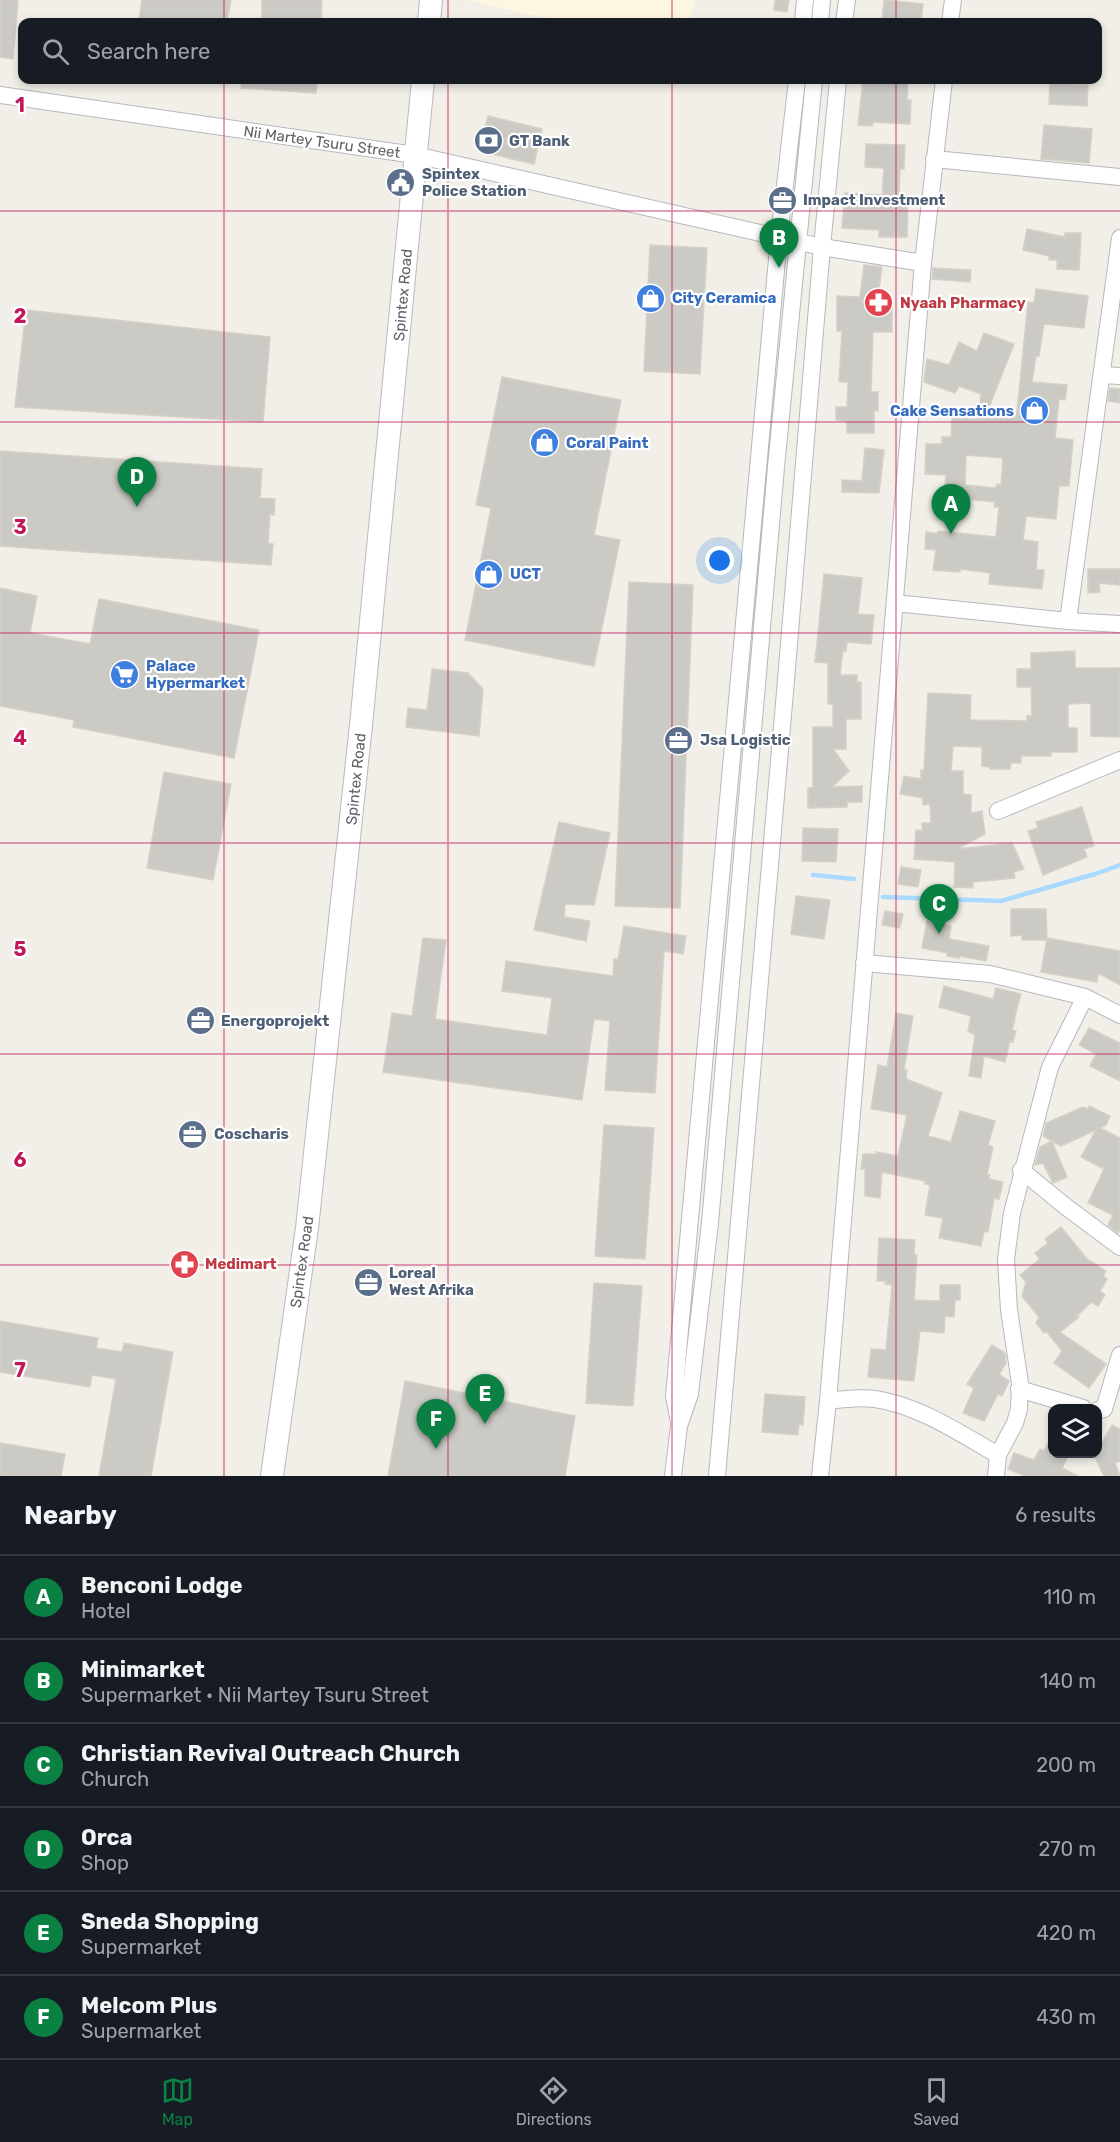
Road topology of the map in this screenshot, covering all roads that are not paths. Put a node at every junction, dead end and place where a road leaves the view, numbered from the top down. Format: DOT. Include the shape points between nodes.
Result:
graph roads {
  1 [pos="431,0"];
  2 [pos="805,0"];
  3 [pos="822,0"];
  4 [pos="847,0"];
  5 [pos="953,0"];
  6 [pos="429,18"];
  7 [pos="803,18"];
  8 [pos="820,18"];
  9 [pos="845,18"];
  10 [pos="951,18"];
  11 [pos="423,84"];
  12 [pos="796,84"];
  13 [pos="814,84"];
  14 [pos="838,84"];
  15 [pos="943,84"];
  16 [pos="0,94"];
  17 [pos="415,155"];
  18 [pos="934,159"];
  19 [pos="1120,177"];
  20 [pos="778,237"];
  21 [pos="1120,238"];
  22 [pos="798,242"];
  23 [pos="822,247"];
  24 [pos="923,263"];
  25 [pos="1103,375"];
  26 [pos="1120,376"];
  27 [pos="895,603"];
  28 [pos="1068,621"];
  29 [pos="1120,624"];
  30 [pos="1120,760"];
  31 [pos="998,811"];
  32 [pos="864,963"];
  33 [pos="1085,997"];
  34 [pos="1120,1015"];
  35 [pos="1022,1170"];
  36 [pos="1120,1246"];
  37 [pos="1120,1355"];
  38 [pos="1019,1389"];
  39 [pos="828,1401"];
  40 [pos="1070,1404"];
  41 [pos="1102,1409"];
  42 [pos="679,1426"];
  43 [pos="998,1455"];
  44 [pos="272,1476"];
  45 [pos="673,1476"];
  46 [pos="717,1476"];
  47 [pos="819,1476"];
  48 [pos="996,1476"];
  1 -- 6 [label="main road"];
  2 -- 7 [label="street"];
  3 -- 8 [label="street"];
  4 -- 9 [label="street"];
  5 -- 10 [label="street"];
  11 -- 17 [label="main road, Spintex Road"];
  12 -- 20 [label="street"];
  13 -- 22 [label="street"];
  14 -- 23 [label="street"];
  15 -- 18 [label="street"];
  16 -- 17 [label="street, Nii Martey Tsuru Street"];
  17 -- 20 [label="street, Nii Martey Tsuru Street"];
  17 -- 44 [label="main road, Spintex Road" via="308,1228"];
  18 -- 19 [label="street"];
  18 -- 24 [label="street"];
  20 -- 22 [label="street, Nii Martey Tsuru Street"];
  20 -- 42 [label="street" via="674,1396"];
  21 -- 25 [label="street"];
  22 -- 23 [label="street, Nii Martey Tsuru Street"];
  22 -- 42 [label="street" via="710,1223 690,1394"];
  23 -- 24 [label="street, Nii Martey Tsuru Street"];
  23 -- 46 [label="street"];
  24 -- 27 [label="street"];
  25 -- 26 [label="street"];
  25 -- 28 [label="street"];
  27 -- 28 [label="street"];
  27 -- 32 [label="street"];
  28 -- 29 [label="street"];
  30 -- 31 [label="street"];
  32 -- 33 [label="street" via="990,974"];
  32 -- 39 [label="street"];
  33 -- 34 [label="street"];
  33 -- 35 [label="street" via="1050,1067"];
  35 -- 36 [label="street"];
  35 -- 38 [label="street" via="1006,1259"];
  37 -- 41 [label="street"];
  38 -- 40 [label="street"];
  38 -- 43 [label="street" via="1015,1424"];
  39 -- 43 [label="street" via="875,1399 896,1405 934,1419"];
  39 -- 47 [label="street"];
  42 -- 45 [label="street"];
  43 -- 48 [label="street"];
}
